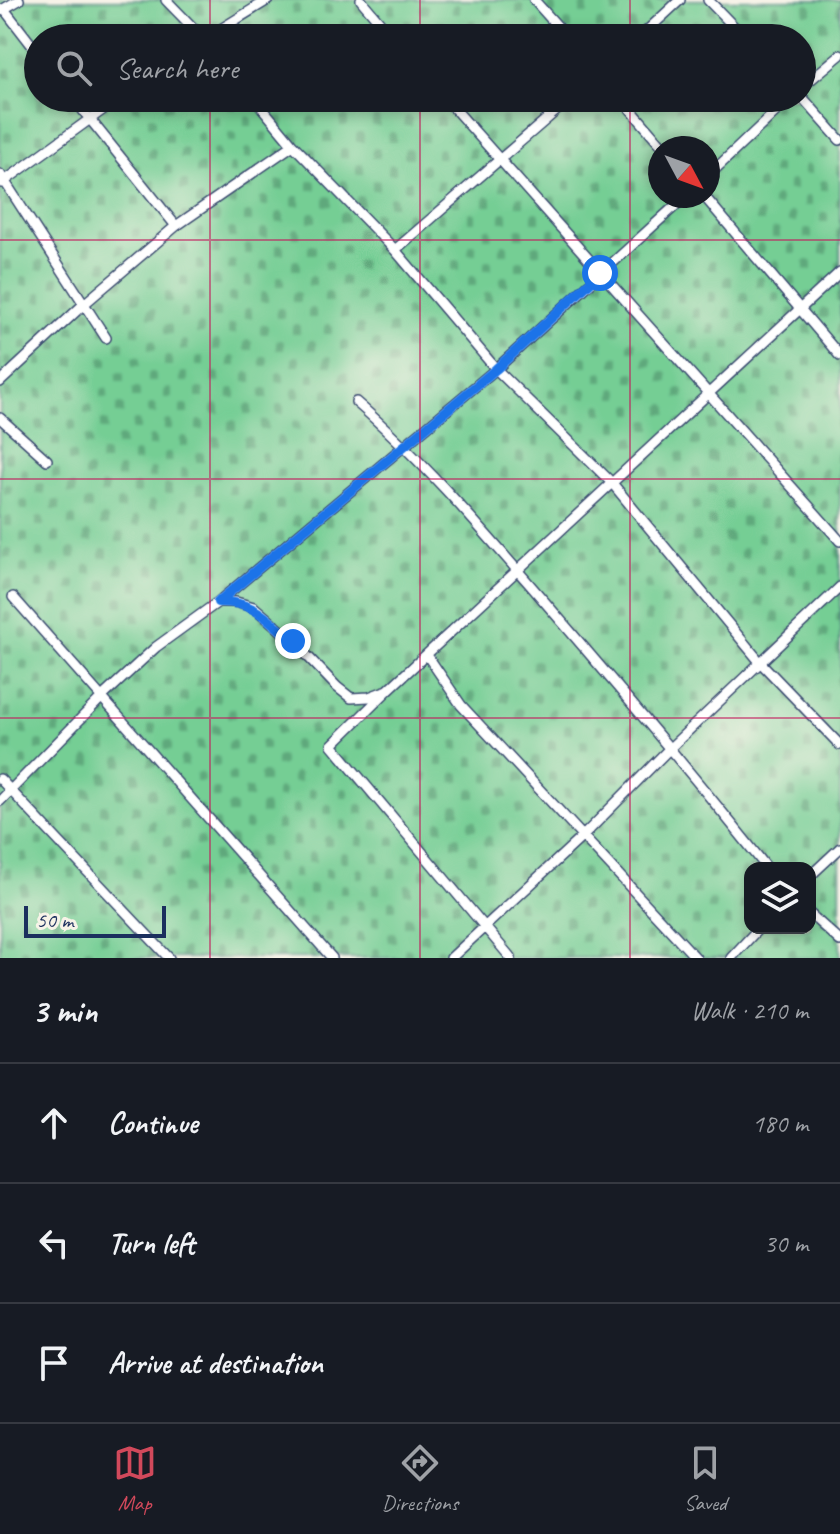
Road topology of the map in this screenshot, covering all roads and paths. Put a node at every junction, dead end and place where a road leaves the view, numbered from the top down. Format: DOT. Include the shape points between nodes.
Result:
graph roads {
  1 [pos="19,0"];
  2 [pos="166,0"];
  3 [pos="268,0"];
  4 [pos="361,0"];
  5 [pos="534,0"];
  6 [pos="680,0"];
  7 [pos="708,0"];
  8 [pos="2,10"];
  9 [pos="190,24"];
  10 [pos="228,24"];
  11 [pos="381,24"];
  12 [pos="555,24"];
  13 [pos="654,24"];
  14 [pos="731,24"];
  15 [pos="24,36"];
  16 [pos="840,55"];
  17 [pos="816,75"];
  18 [pos="84,112"];
  19 [pos="98,112"];
  20 [pos="266,112"];
  21 [pos="457,112"];
  22 [pos="555,112"];
  23 [pos="633,112"];
  24 [pos="775,112"];
  25 [pos="815,112"];
  26 [pos="89,118"];
  27 [pos="654,136"];
  28 [pos="840,140"];
  29 [pos="293,145"];
  30 [pos="498,161"];
  31 [pos="720,165"];
  32 [pos="2,180"];
  33 [pos="673,208"];
  34 [pos="714,208"];
  35 [pos="176,226"];
  36 [pos="395,250"];
  37 [pos="840,272"];
  38 [pos="600,273"];
  39 [pos="84,304"];
  40 [pos="799,309"];
  41 [pos="106,338"];
  42 [pos="840,356"];
  43 [pos="496,369"];
  44 [pos="0,382"];
  45 [pos="708,394"];
  46 [pos="356,402"];
  47 [pos="0,418"];
  48 [pos="404,445"];
  49 [pos="47,460"];
  50 [pos="612,483"];
  51 [pos="840,541"];
  52 [pos="517,571"];
  53 [pos="840,587"];
  54 [pos="13,597"];
  55 [pos="218,602"];
  56 [pos="427,655"];
  57 [pos="760,662"];
  58 [pos="388,690"];
  59 [pos="103,696"];
  60 [pos="840,745"];
  61 [pos="671,747"];
  62 [pos="0,779"];
  63 [pos="12,792"];
  64 [pos="0,801"];
  65 [pos="583,836"];
  66 [pos="840,848"];
  67 [pos="762,862"];
  68 [pos="816,870"];
  69 [pos="816,919"];
  70 [pos="485,929"];
  71 [pos="753,934"];
  72 [pos="840,941"];
  73 [pos="169,958"];
  74 [pos="332,958"];
  75 [pos="451,958"];
  76 [pos="511,958"];
  77 [pos="696,958"];
  78 [pos="731,958"];
  1 -- 8 [label="lane"];
  2 -- 9 [label="lane"];
  3 -- 10 [label="lane"];
  4 -- 11 [label="lane"];
  5 -- 12 [label="lane"];
  6 -- 13 [label="lane"];
  7 -- 14 [label="lane"];
  8 -- 15 [label="lane"];
  16 -- 17 [label="lane"];
  18 -- 26 [label="lane"];
  19 -- 26 [label="lane"];
  20 -- 29 [label="lane"];
  21 -- 30 [label="lane"];
  22 -- 30 [label="lane"];
  23 -- 27 [label="lane"];
  24 -- 31 [label="lane"];
  25 -- 28 [label="lane"];
  26 -- 32 [label="lane"];
  26 -- 35 [label="lane"];
  29 -- 35 [label="lane"];
  29 -- 36 [label="lane"];
  30 -- 36 [label="lane"];
  30 -- 38 [label="lane"];
  32 -- 39 [label="lane"];
  33 -- 38 [label="lane"];
  34 -- 40 [label="lane"];
  35 -- 39 [label="lane"];
  36 -- 43 [label="lane"];
  37 -- 40 [label="lane"];
  38 -- 43 [label="lane"];
  38 -- 45 [label="lane"];
  39 -- 41 [label="lane"];
  39 -- 44 [label="lane"];
  40 -- 42 [label="lane"];
  40 -- 45 [label="lane"];
  43 -- 48 [label="lane"];
  43 -- 50 [label="lane"];
  45 -- 50 [label="lane"];
  45 -- 51 [label="lane"];
  46 -- 48 [label="lane"];
  47 -- 49 [label="lane"];
  48 -- 52 [label="lane"];
  48 -- 55 [label="lane"];
  50 -- 52 [label="lane"];
  50 -- 57 [label="lane"];
  52 -- 56 [label="lane"];
  52 -- 61 [label="lane"];
  53 -- 57 [label="lane"];
  54 -- 59 [label="lane"];
  55 -- 58 [label="lane" via="254,607 351,698"];
  55 -- 59 [label="lane" via="156,647"];
  56 -- 58 [label="lane"];
  56 -- 65 [label="lane" via="461,705"];
  57 -- 60 [label="lane"];
  57 -- 61 [label="lane"];
  58 -- 70 [label="lane" via="332,745"];
  59 -- 63 [label="lane"];
  59 -- 74 [label="lane"];
  61 -- 65 [label="lane"];
  61 -- 67 [label="lane"];
  62 -- 63 [label="lane"];
  63 -- 64 [label="lane"];
  63 -- 73 [label="lane"];
  65 -- 70 [label="lane"];
  65 -- 77 [label="lane"];
  66 -- 68 [label="lane"];
  69 -- 72 [label="lane"];
  70 -- 75 [label="lane"];
  70 -- 76 [label="lane"];
  71 -- 78 [label="lane"];
}
